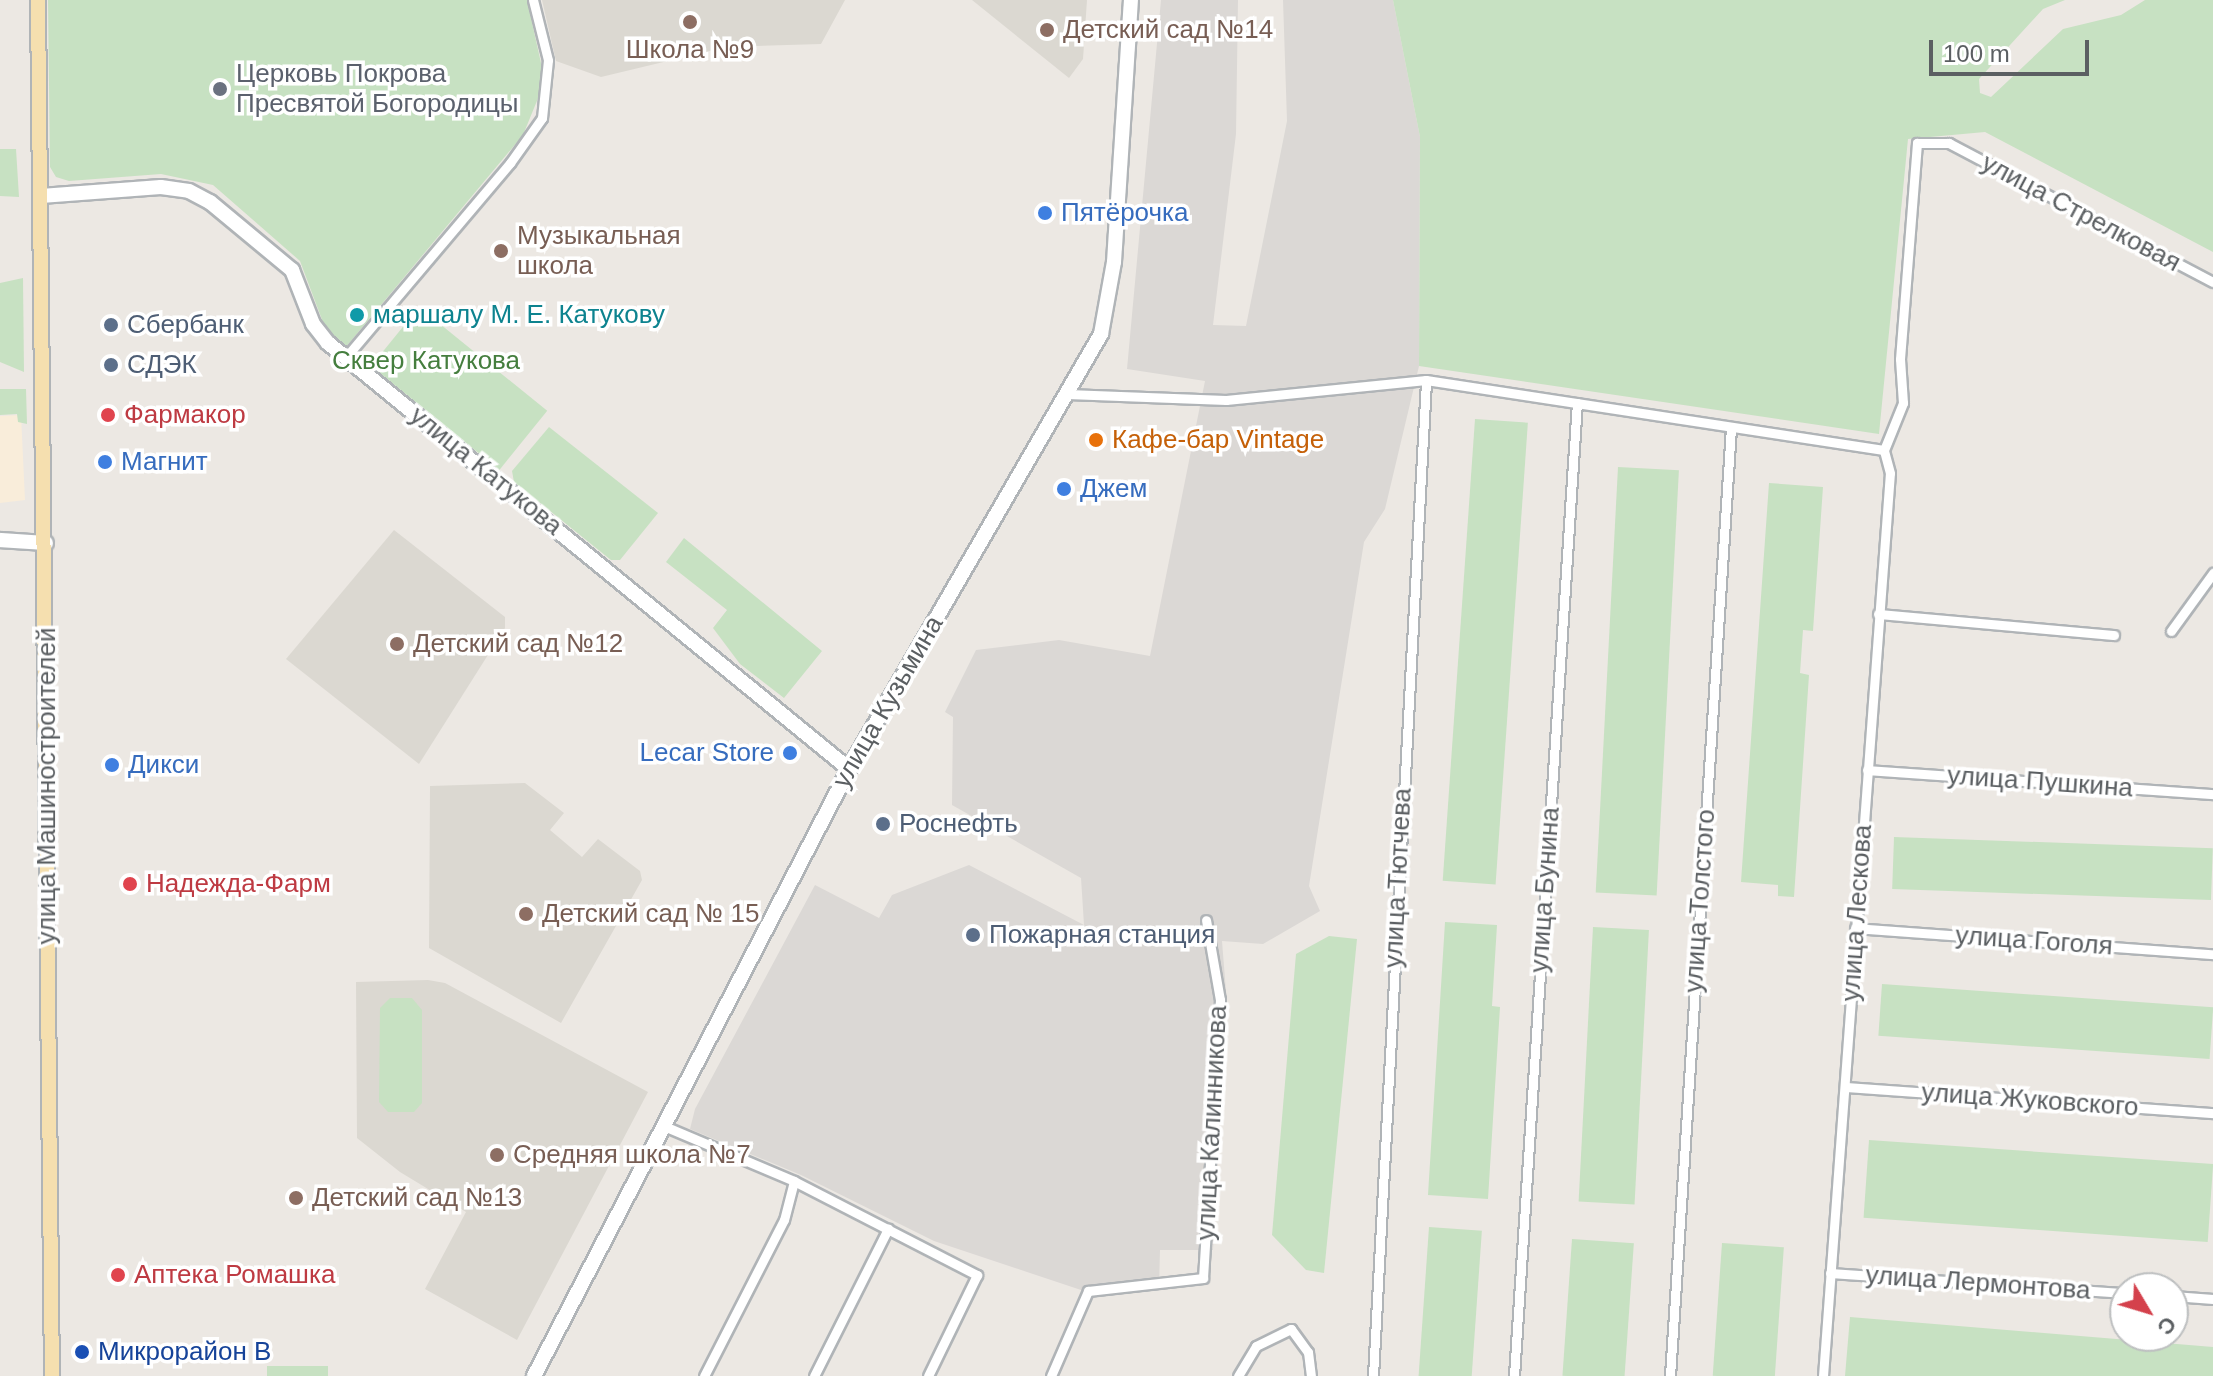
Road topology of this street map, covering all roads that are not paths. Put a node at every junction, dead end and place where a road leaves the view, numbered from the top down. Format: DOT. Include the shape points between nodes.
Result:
graph roads {
  1 [pos="38,0"];
  2 [pos="533,0"];
  3 [pos="1131,0"];
  4 [pos="41,196"];
  5 [pos="2213,282"];
  6 [pos="346,357"];
  7 [pos="1426,380"];
  8 [pos="1067,394"];
  9 [pos="1577,403"];
  10 [pos="1731,427"];
  11 [pos="1884,450"];
  12 [pos="0,540"];
  13 [pos="46,543"];
  14 [pos="2213,573"];
  15 [pos="1878,614"];
  16 [pos="2171,631"];
  17 [pos="2114,635"];
  18 [pos="849,769"];
  19 [pos="1867,770"];
  20 [pos="2213,794"];
  21 [pos="1206,920"];
  22 [pos="1855,928"];
  23 [pos="2213,954"];
  24 [pos="1847,1087"];
  25 [pos="2213,1113"];
  26 [pos="664,1126"];
  27 [pos="794,1181"];
  28 [pos="888,1229"];
  29 [pos="1830,1273"];
  30 [pos="2109,1292"];
  31 [pos="2189,1297"];
  32 [pos="2213,1299"];
  33 [pos="52,1376"];
  34 [pos="534,1376"];
  35 [pos="704,1376"];
  36 [pos="814,1376"];
  37 [pos="928,1376"];
  38 [pos="1051,1376"];
  39 [pos="1238,1376"];
  40 [pos="1311,1376"];
  41 [pos="1373,1376"];
  42 [pos="1514,1376"];
  43 [pos="1670,1376"];
  44 [pos="1823,1376"];
  1 -- 4 [label="main road, улица Машиностроителей"];
  2 -- 6 [label="street" via="548,60 542,118"];
  3 -- 8 [label="main road, улица Кузьмина" via="1110,295 1101,334"];
  4 -- 6 [label="main road, улица Катукова" via="161,187 200,196 292,270 313,324"];
  4 -- 13 [label="main road, улица Машиностроителей"];
  5 -- 11 [label="street, улица Стрелковая" via="1949,143 1917,143 1900,359 1903,403"];
  6 -- 18 [label="main road, улица Катукова"];
  7 -- 8 [label="street" via="1226,400"];
  7 -- 9 [label="street"];
  7 -- 41 [label="street, улица Тютчева"];
  8 -- 18 [label="main road, улица Кузьмина"];
  9 -- 10 [label="street"];
  9 -- 42 [label="street, улица Бунина"];
  10 -- 11 [label="street"];
  10 -- 43 [label="street, улица Толстого"];
  11 -- 15 [label="street, улица Лескова" via="1890,473"];
  12 -- 13 [label="main road"];
  13 -- 33 [label="main road, улица Машиностроителей"];
  14 -- 16 [label="street"];
  15 -- 17 [label="street"];
  15 -- 19 [label="street, улица Лескова"];
  18 -- 26 [label="main road, улица Кузьмина"];
  19 -- 20 [label="street, улица Пушкина"];
  19 -- 22 [label="street, улица Лескова"];
  21 -- 38 [label="street, улица Калинникова" via="1220,1000 1203,1278 1088,1291"];
  22 -- 23 [label="street, улица Гоголя"];
  22 -- 24 [label="street, улица Лескова"];
  24 -- 25 [label="street, улица Жуковского"];
  24 -- 29 [label="street, улица Лескова"];
  26 -- 27 [label="street"];
  26 -- 34 [label="main road, улица Кузьмина"];
  27 -- 28 [label="street"];
  27 -- 35 [label="street" via="784,1220"];
  28 -- 36 [label="street"];
  28 -- 37 [label="street" via="977,1275"];
  29 -- 30 [label="street, улица Лермонтова"];
  29 -- 44 [label="street, улица Лескова"];
  31 -- 32 [label="street"];
  39 -- 40 [label="street" via="1256,1346 1291,1329 1308,1352"];
}
